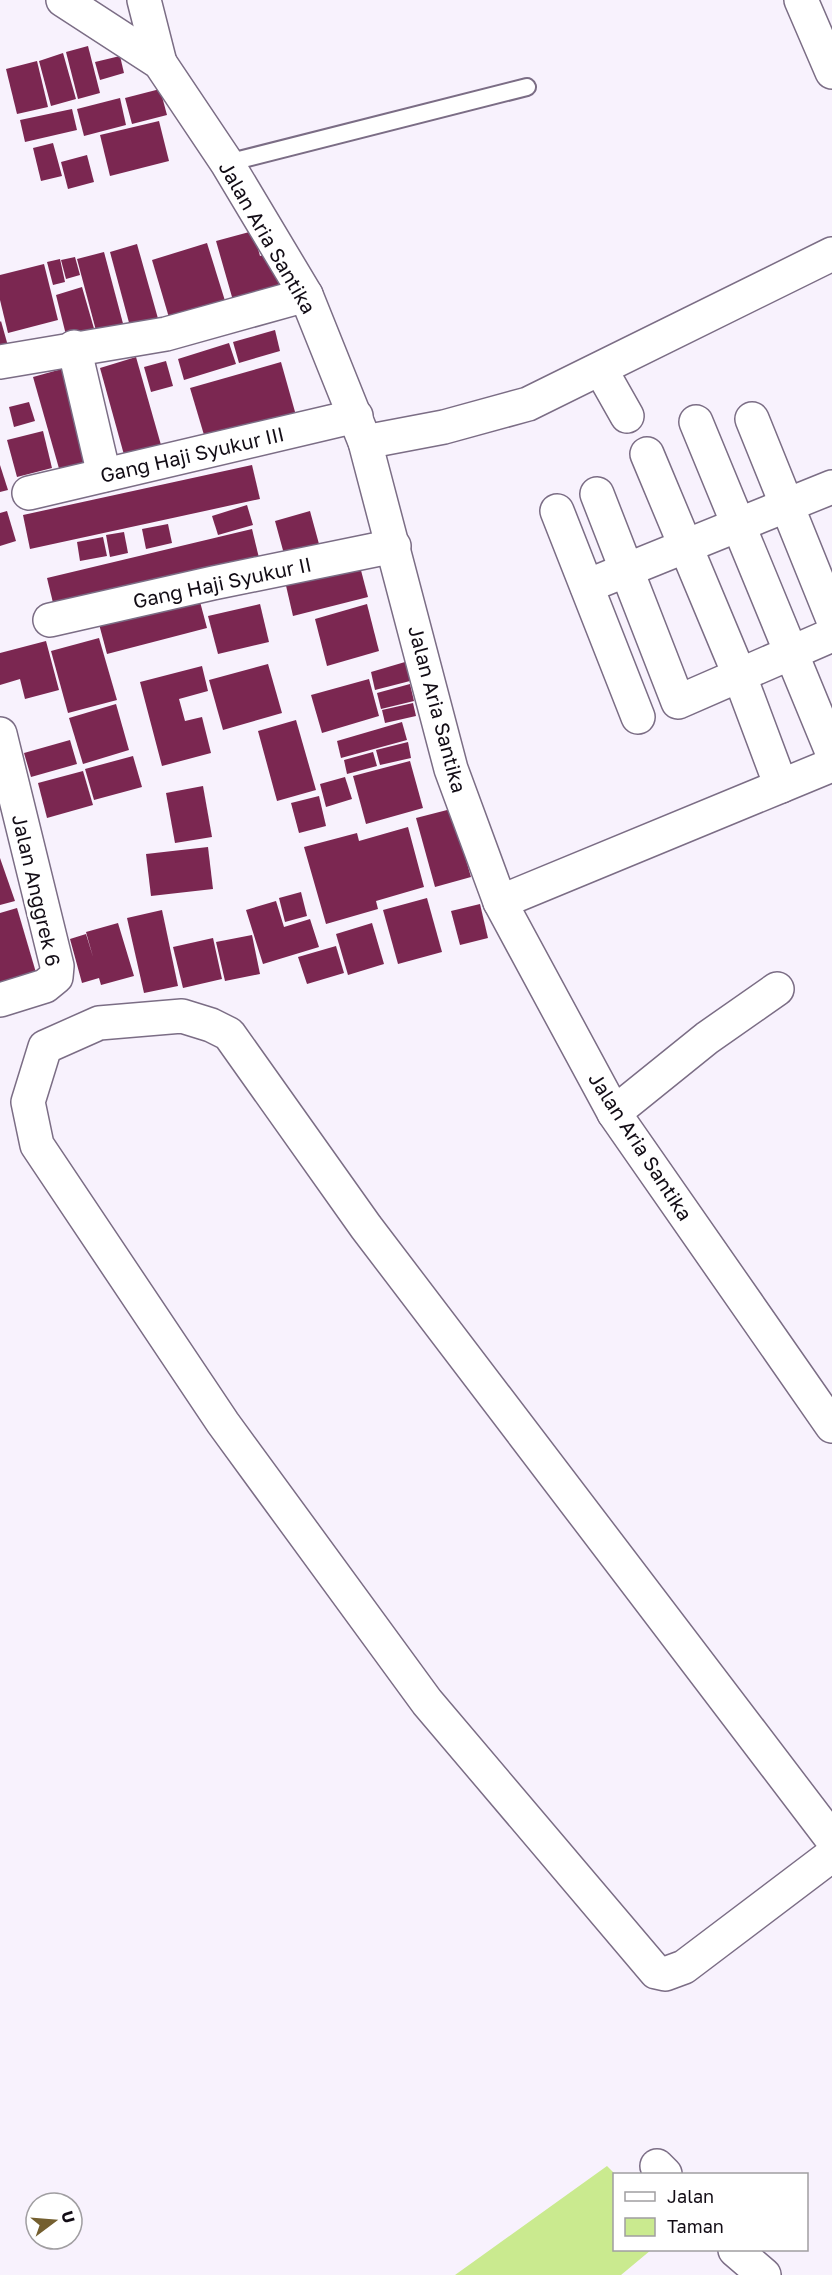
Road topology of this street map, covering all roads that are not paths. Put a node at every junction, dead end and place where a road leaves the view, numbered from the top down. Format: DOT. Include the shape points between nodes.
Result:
graph roads {
  1 [pos="63,0"];
  2 [pos="144,0"];
  3 [pos="801,0"];
  4 [pos="160,63"];
  5 [pos="832,72"];
  6 [pos="527,87"];
  7 [pos="227,163"];
  8 [pos="832,254"];
  9 [pos="306,295"];
  10 [pos="74,348"];
  11 [pos="0,362"];
  12 [pos="601,370"];
  13 [pos="627,416"];
  14 [pos="752,419"];
  15 [pos="696,422"];
  16 [pos="360,429"];
  17 [pos="647,454"];
  18 [pos="104,475"];
  19 [pos="832,487"];
  20 [pos="29,493"];
  21 [pos="597,494"];
  22 [pos="787,505"];
  23 [pos="557,511"];
  24 [pos="739,524"];
  25 [pos="394,546"];
  26 [pos="686,546"];
  27 [pos="626,570"];
  28 [pos="586,586"];
  29 [pos="832,617"];
  30 [pos="50,620"];
  31 [pos="832,634"];
  32 [pos="791,652"];
  33 [pos="739,674"];
  34 [pos="638,717"];
  35 [pos="0,734"];
  36 [pos="832,752"];
  37 [pos="832,765"];
  38 [pos="781,786"];
  39 [pos="500,902"];
  40 [pos="777,989"];
  41 [pos="0,1000"];
  42 [pos="614,1113"];
  43 [pos="832,1426"];
  44 [pos="832,1839"];
  45 [pos="832,1856"];
  46 [pos="736,2251"];
  47 [pos="764,2275"];
  1 -- 4 [label="street, Jalan Aria Santika"];
  2 -- 4 [label="street"];
  3 -- 5 [label="street"];
  4 -- 7 [label="street, Jalan Aria Santika"];
  6 -- 7 [label="lane"];
  7 -- 9 [label="street, Jalan Aria Santika"];
  8 -- 12 [label="street, Gang Haji Syukur III"];
  9 -- 10 [label="street" via="166,334"];
  9 -- 16 [label="street, Jalan Aria Santika"];
  10 -- 11 [label="street"];
  10 -- 18 [label="street"];
  12 -- 13 [label="street"];
  12 -- 16 [label="street, Gang Haji Syukur III" via="528,404 444,427"];
  14 -- 22 [label="street"];
  15 -- 24 [label="street"];
  16 -- 18 [label="street, Gang Haji Syukur III"];
  16 -- 25 [label="street, Jalan Aria Santika"];
  17 -- 26 [label="street"];
  18 -- 20 [label="street, Gang Haji Syukur III"];
  19 -- 22 [label="street"];
  21 -- 27 [label="street"];
  22 -- 24 [label="street"];
  22 -- 29 [label="street"];
  23 -- 28 [label="street"];
  24 -- 26 [label="street"];
  24 -- 32 [label="street"];
  25 -- 30 [label="street, Gang Haji Syukur II"];
  25 -- 39 [label="street, Jalan Aria Santika" via="451,768"];
  26 -- 27 [label="street"];
  26 -- 33 [label="street"];
  27 -- 28 [label="street"];
  27 -- 33 [label="street" via="678,702"];
  28 -- 34 [label="street"];
  31 -- 32 [label="street"];
  32 -- 33 [label="street"];
  32 -- 36 [label="street"];
  33 -- 38 [label="street"];
  35 -- 41 [label="street, Jalan Anggrek 6" via="57,966 56,977 45,986"];
  37 -- 38 [label="street"];
  38 -- 39 [label="street"];
  39 -- 42 [label="street, Jalan Aria Santika"];
  40 -- 42 [label="street" via="707,1038"];
  42 -- 43 [label="street, Jalan Aria Santika"];
  44 -- 45 [label="street" via="366,1227 229,1034 182,1016 99,1023 45,1047 28,1102 37,1145 223,1423 427,1702 656,1972 665,1974 684,1967"];
  46 -- 47 [label="street"];
}
